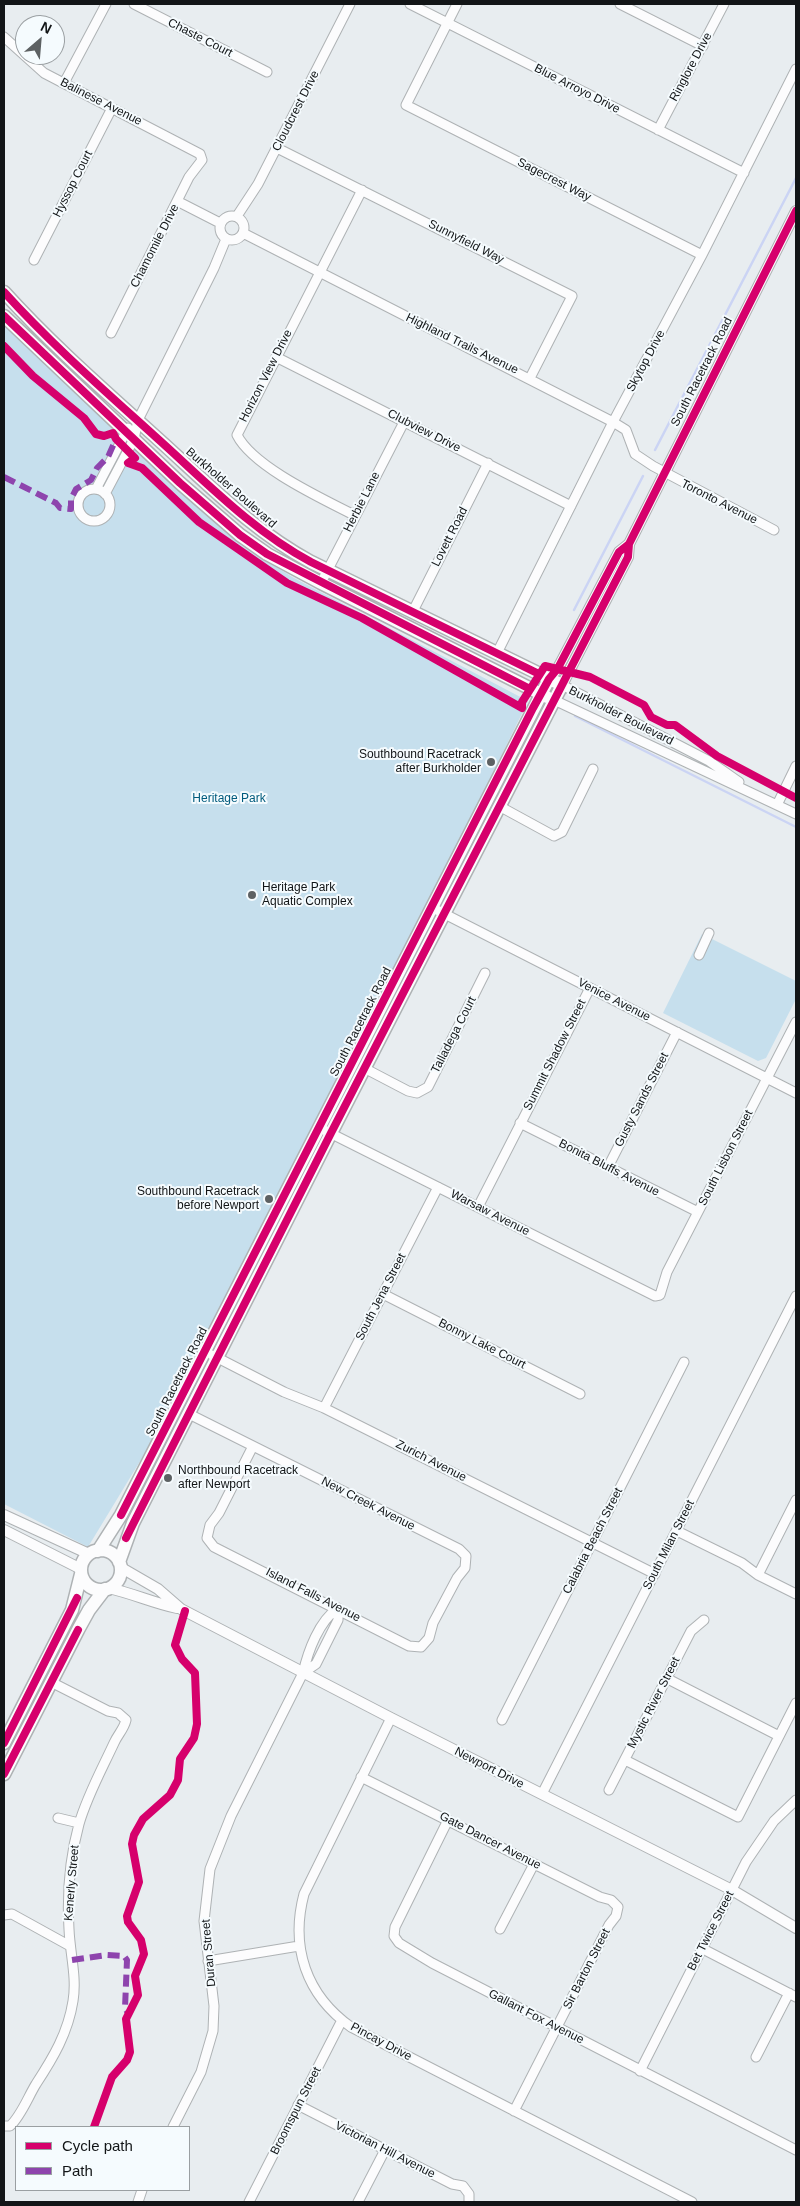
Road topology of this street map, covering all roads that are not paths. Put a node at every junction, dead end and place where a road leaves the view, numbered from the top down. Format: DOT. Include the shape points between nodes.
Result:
graph roads {
  1 [pos="106,4"];
  2 [pos="134,4"];
  3 [pos="350,4"];
  4 [pos="410,4"];
  5 [pos="457,4"];
  6 [pos="620,4"];
  7 [pos="724,4"];
  8 [pos="447,23"];
  9 [pos="4,37"];
  10 [pos="703,46"];
  11 [pos="796,69"];
  12 [pos="266,72"];
  13 [pos="64,83"];
  14 [pos="112,108"];
  15 [pos="658,130"];
  16 [pos="277,148"];
  17 [pos="202,160"];
  18 [pos="744,173"];
  19 [pos="362,190"];
  20 [pos="177,201"];
  21 [pos="796,211"];
  22 [pos="237,216"];
  23 [pos="220,223"];
  24 [pos="243,233"];
  25 [pos="226,239"];
  26 [pos="702,255"];
  27 [pos="34,260"];
  28 [pos="318,273"];
  29 [pos="4,292"];
  30 [pos="4,316"];
  31 [pos="111,333"];
  32 [pos="276,356"];
  33 [pos="530,378"];
  34 [pos="138,420"];
  35 [pos="404,422"];
  36 [pos="613,422"];
  37 [pos="130,434"];
  38 [pos="488,464"];
  39 [pos="664,473"];
  40 [pos="96,489"];
  41 [pos="106,494"];
  42 [pos="571,506"];
  43 [pos="354,515"];
  44 [pos="774,530"];
  45 [pos="629,544"];
  46 [pos="328,570"];
  47 [pos="321,583"];
  48 [pos="413,611"];
  49 [pos="497,653"];
  50 [pos="549,679"];
  51 [pos="562,685"];
  52 [pos="541,694"];
  53 [pos="554,700"];
  54 [pos="796,766"];
  55 [pos="592,769"];
  56 [pos="755,794"];
  57 [pos="777,805"];
  58 [pos="499,806"];
  59 [pos="796,814"];
  60 [pos="431,907"];
  61 [pos="444,914"];
  62 [pos="709,933"];
  63 [pos="699,955"];
  64 [pos="485,973"];
  65 [pos="590,988"];
  66 [pos="796,1022"];
  67 [pos="676,1032"];
  68 [pos="364,1068"];
  69 [pos="766,1077"];
  70 [pos="796,1092"];
  71 [pos="520,1123"];
  72 [pos="325,1130"];
  73 [pos="608,1167"];
  74 [pos="438,1187"];
  75 [pos="478,1207"];
  76 [pos="698,1212"];
  77 [pos="383,1294"];
  78 [pos="660,1295"];
  79 [pos="796,1296"];
  80 [pos="205,1351"];
  81 [pos="218,1358"];
  82 [pos="684,1362"];
  83 [pos="580,1394"];
  84 [pos="324,1408"];
  85 [pos="189,1414"];
  86 [pos="253,1446"];
  87 [pos="796,1500"];
  88 [pos="4,1515"];
  89 [pos="4,1530"];
  90 [pos="676,1531"];
  91 [pos="592,1543"];
  92 [pos="93,1552"];
  93 [pos="119,1565"];
  94 [pos="81,1572"];
  95 [pos="654,1574"];
  96 [pos="758,1575"];
  97 [pos="107,1589"];
  98 [pos="796,1594"];
  99 [pos="338,1608"];
  100 [pos="181,1609"];
  101 [pos="704,1620"];
  102 [pos="421,1647"];
  103 [pos="303,1673"];
  104 [pos="666,1678"];
  105 [pos="51,1682"];
  106 [pos="796,1703"];
  107 [pos="391,1718"];
  108 [pos="502,1720"];
  109 [pos="779,1736"];
  110 [pos="4,1743"];
  111 [pos="16,1749"];
  112 [pos="625,1760"];
  113 [pos="4,1774"];
  114 [pos="362,1777"];
  115 [pos="609,1790"];
  116 [pos="542,1794"];
  117 [pos="796,1800"];
  118 [pos="58,1818"];
  119 [pos="448,1820"];
  120 [pos="80,1823"];
  121 [pos="534,1864"];
  122 [pos="732,1890"];
  123 [pos="618,1906"];
  124 [pos="4,1914"];
  125 [pos="796,1928"];
  126 [pos="500,1929"];
  127 [pos="70,1946"];
  128 [pos="299,1946"];
  129 [pos="703,1949"];
  130 [pos="208,1961"];
  131 [pos="792,1995"];
  132 [pos="342,2020"];
  133 [pos="556,2027"];
  134 [pos="756,2057"];
  135 [pos="640,2070"];
  136 [pos="298,2106"];
  137 [pos="514,2111"];
  138 [pos="7,2126"];
  139 [pos="174,2126"];
  140 [pos="385,2150"];
  141 [pos="796,2150"];
  142 [pos="469,2198"];
  143 [pos="249,2202"];
  144 [pos="358,2202"];
  145 [pos="692,2202"];
  1 -- 13 [label="street"];
  2 -- 12 [label="street, Chaste Court"];
  3 -- 16 [label="street, Cloudcrest Drive"];
  4 -- 8 [label="street, Blue Arroyo Drive"];
  5 -- 8 [label="street"];
  6 -- 10 [label="street"];
  7 -- 10 [label="street, Ringlore Drive"];
  8 -- 15 [label="street, Blue Arroyo Drive"];
  8 -- 26 [label="street, Sagecrest Way" via="406,105"];
  9 -- 13 [label="street, Balinese Avenue" via="44,73"];
  10 -- 15 [label="street, Ringlore Drive"];
  11 -- 18 [label="street, Skytop Drive"];
  13 -- 14 [label="street, Balinese Avenue"];
  14 -- 17 [label="street, Balinese Avenue" via="200,154"];
  14 -- 27 [label="street, Hyssop Court"];
  15 -- 18 [label="street, Blue Arroyo Drive"];
  16 -- 19 [label="street, Sunnyfield Way"];
  16 -- 22 [label="street, Cloudcrest Drive"];
  17 -- 20 [label="street, Chamomile Drive"];
  18 -- 26 [label="street, Skytop Drive"];
  19 -- 28 [label="street, Horizon View Drive"];
  19 -- 33 [label="street, Sunnyfield Way" via="572,296"];
  20 -- 23 [label="street"];
  20 -- 31 [label="street, Chamomile Drive"];
  21 -- 39 [label="street, South Racetrack Road"];
  22 -- 23 [label="street" via="230,216"];
  22 -- 24 [label="street" via="243,224"];
  23 -- 25 [label="street" via="220,232"];
  24 -- 25 [label="street" via="236,240"];
  24 -- 28 [label="street, Highland Trails Avenue"];
  25 -- 34 [label="street"];
  26 -- 36 [label="street, Skytop Drive"];
  28 -- 32 [label="street, Horizon View Drive"];
  28 -- 33 [label="street, Highland Trails Avenue"];
  29 -- 34 [label="main road, Burkholder Boulevard" via="44,334"];
  30 -- 37 [label="main road, Burkholder Boulevard"];
  32 -- 35 [label="street, Clubview Drive"];
  32 -- 43 [label="street, Horizon View Drive" via="237,435 258,457 296,484"];
  33 -- 36 [label="street, Highland Trails Avenue"];
  34 -- 37 [label="street"];
  34 -- 46 [label="main road, Burkholder Boulevard" via="258,529"];
  35 -- 38 [label="street, Clubview Drive"];
  35 -- 43 [label="street, Herbie Lane"];
  36 -- 39 [label="street, Highland Trails Avenue" via="626,430 635,454"];
  36 -- 42 [label="street, Skytop Drive"];
  37 -- 40 [label="street"];
  37 -- 41 [label="street"];
  37 -- 47 [label="main road, Burkholder Boulevard" via="240,535 267,554"];
  38 -- 42 [label="street, Clubview Drive"];
  38 -- 48 [label="street, Lovett Road"];
  39 -- 44 [label="street, Toronto Avenue"];
  39 -- 45 [label="street, South Racetrack Road"];
  40 -- 41 [label="street"];
  40 -- 41 [label="street" via="87,491 80,498 80,512 86,518 95,521 107,515 110,506"];
  42 -- 49 [label="street, Skytop Drive"];
  43 -- 46 [label="street, Herbie Lane"];
  45 -- 50 [label="street, South Racetrack Road" via="620,552"];
  45 -- 51 [label="street, South Racetrack Road" via="628,557"];
  46 -- 47 [label="street, Herbie Lane"];
  46 -- 48 [label="main road, Burkholder Boulevard"];
  47 -- 52 [label="main road, Burkholder Boulevard"];
  48 -- 49 [label="main road, Burkholder Boulevard"];
  49 -- 50 [label="main road, Burkholder Boulevard"];
  50 -- 51 [label="main road, Burkholder Boulevard"];
  50 -- 52 [label="main road, South Racetrack Road"];
  51 -- 53 [label="main road, South Racetrack Road"];
  51 -- 56 [label="street, Burkholder Boulevard" via="709,761"];
  52 -- 53 [label="main road, Burkholder Boulevard"];
  52 -- 60 [label="main road, South Racetrack Road"];
  53 -- 56 [label="street, Burkholder Boulevard"];
  53 -- 58 [label="main road, South Racetrack Road"];
  54 -- 57 [label="street"];
  55 -- 58 [label="street" via="562,832 554,836"];
  56 -- 57 [label="street, Burkholder Boulevard"];
  57 -- 59 [label="street, Burkholder Boulevard"];
  58 -- 61 [label="main road, South Racetrack Road"];
  60 -- 61 [label="street, Venice Avenue"];
  60 -- 72 [label="main road, South Racetrack Road"];
  61 -- 65 [label="street, Venice Avenue"];
  61 -- 68 [label="main road, South Racetrack Road"];
  62 -- 63 [label="street"];
  64 -- 68 [label="street, Talladega Court" via="428,1087 417,1093 408,1091"];
  65 -- 67 [label="street, Venice Avenue"];
  65 -- 71 [label="street, Summit Shadow Street"];
  66 -- 69 [label="street, South Lisbon Street"];
  67 -- 69 [label="street, Venice Avenue"];
  67 -- 73 [label="street, Gusty Sands Street"];
  68 -- 72 [label="main road, South Racetrack Road"];
  69 -- 70 [label="street, Venice Avenue"];
  69 -- 76 [label="street, South Lisbon Street"];
  71 -- 73 [label="street, Bonita Bluffs Avenue"];
  71 -- 75 [label="street, Summit Shadow Street"];
  72 -- 74 [label="street, Warsaw Avenue"];
  72 -- 80 [label="main road, South Racetrack Road"];
  72 -- 81 [label="main road, South Racetrack Road"];
  73 -- 76 [label="street, Bonita Bluffs Avenue"];
  74 -- 75 [label="street, Warsaw Avenue"];
  74 -- 77 [label="street, South Jena Street"];
  75 -- 78 [label="street, Warsaw Avenue" via="655,1296"];
  76 -- 78 [label="street, South Lisbon Street" via="667,1272"];
  77 -- 83 [label="street, Bonny Lake Court"];
  77 -- 84 [label="street, South Jena Street"];
  79 -- 90 [label="street, South Milan Street"];
  80 -- 81 [label="street, Zurich Avenue"];
  80 -- 92 [label="main road, South Racetrack Road" via="121,1515"];
  81 -- 84 [label="street, Zurich Avenue" via="284,1392"];
  81 -- 85 [label="main road, South Racetrack Road"];
  82 -- 91 [label="street, Calabria Beach Street"];
  84 -- 91 [label="street, Zurich Avenue"];
  85 -- 86 [label="street, New Creek Avenue"];
  85 -- 93 [label="main road, South Racetrack Road" via="133,1523"];
  86 -- 99 [label="street, Island Falls Avenue" via="206,1538 214,1547"];
  86 -- 102 [label="street, New Creek Avenue" via="458,1549 466,1556 465,1568 456,1578 433,1623 429,1638"];
  87 -- 96 [label="street"];
  88 -- 92 [label="street"];
  89 -- 94 [label="street"];
  90 -- 95 [label="street, South Milan Street"];
  90 -- 96 [label="street"];
  91 -- 95 [label="street, Zurich Avenue"];
  91 -- 108 [label="street, Calabria Beach Street"];
  92 -- 93 [label="main road" via="110,1553"];
  92 -- 94 [label="main road" via="83,1562"];
  93 -- 97 [label="main road" via="118,1579"];
  93 -- 100 [label="street, Newport Drive" via="158,1589"];
  94 -- 97 [label="main road" via="84,1581 92,1588"];
  94 -- 110 [label="main road" via="72,1610"];
  95 -- 116 [label="street, South Milan Street"];
  96 -- 98 [label="street"];
  97 -- 100 [label="street, Newport Drive" via="133,1593 151,1602"];
  97 -- 105 [label="main road" via="89,1610"];
  99 -- 102 [label="street, Island Falls Avenue" via="409,1646"];
  99 -- 103 [label="street, Duran Street" via="328,1615 306,1659"];
  100 -- 103 [label="street, Newport Drive"];
  101 -- 104 [label="street, Mystic River Street" via="691,1631"];
  103 -- 107 [label="street, Newport Drive"];
  103 -- 130 [label="street, Duran Street" via="215,1853 204,1921"];
  104 -- 109 [label="street"];
  104 -- 112 [label="street, Mystic River Street"];
  105 -- 111 [label="main road"];
  105 -- 120 [label="street, Kenerly Street" via="118,1713 126,1720"];
  106 -- 109 [label="street"];
  107 -- 114 [label="street, Pincay Drive"];
  107 -- 116 [label="street, Newport Drive"];
  109 -- 112 [label="street" via="738,1817"];
  110 -- 111 [label="street"];
  111 -- 113 [label="main road"];
  112 -- 115 [label="street, Mystic River Street"];
  114 -- 119 [label="street, Gate Dancer Avenue"];
  114 -- 128 [label="street, Pincay Drive" via="304,1894 299,1918"];
  116 -- 122 [label="street, Newport Drive"];
  117 -- 122 [label="street, Bet Twice Street" via="755,1845"];
  118 -- 120 [label="street"];
  119 -- 121 [label="street, Gate Dancer Avenue"];
  119 -- 133 [label="street, Gallant Fox Avenue" via="395,1927 394,1936 399,1943 432,1963"];
  120 -- 127 [label="street, Kenerly Street" via="71,1877"];
  121 -- 123 [label="street, Gate Dancer Avenue"];
  121 -- 126 [label="street"];
  122 -- 125 [label="street, Newport Drive"];
  122 -- 129 [label="street, Bet Twice Street"];
  123 -- 133 [label="street, Sir Barton Street" via="616,1916"];
  124 -- 127 [label="street" via="12,1914"];
  127 -- 138 [label="street, Kenerly Street" via="74,1987 66,2030 16,2120"];
  128 -- 130 [label="street"];
  128 -- 132 [label="street, Pincay Drive" via="306,1971 319,1995"];
  129 -- 131 [label="street"];
  129 -- 135 [label="street, Bet Twice Street"];
  130 -- 139 [label="street, Duran Street" via="214,2006 210,2045 201,2072"];
  131 -- 134 [label="street"];
  132 -- 136 [label="street, Broomspun Street"];
  132 -- 137 [label="street, Pincay Drive"];
  133 -- 135 [label="street, Gallant Fox Avenue"];
  133 -- 137 [label="street, Sir Barton Street"];
  135 -- 141 [label="street, Gallant Fox Avenue"];
  136 -- 140 [label="street, Victorian Hill Avenue"];
  136 -- 143 [label="street, Broomspun Street"];
  137 -- 145 [label="street, Pincay Drive"];
  140 -- 142 [label="street, Victorian Hill Avenue" via="452,2184 463,2186"];
  140 -- 144 [label="street"];
}
